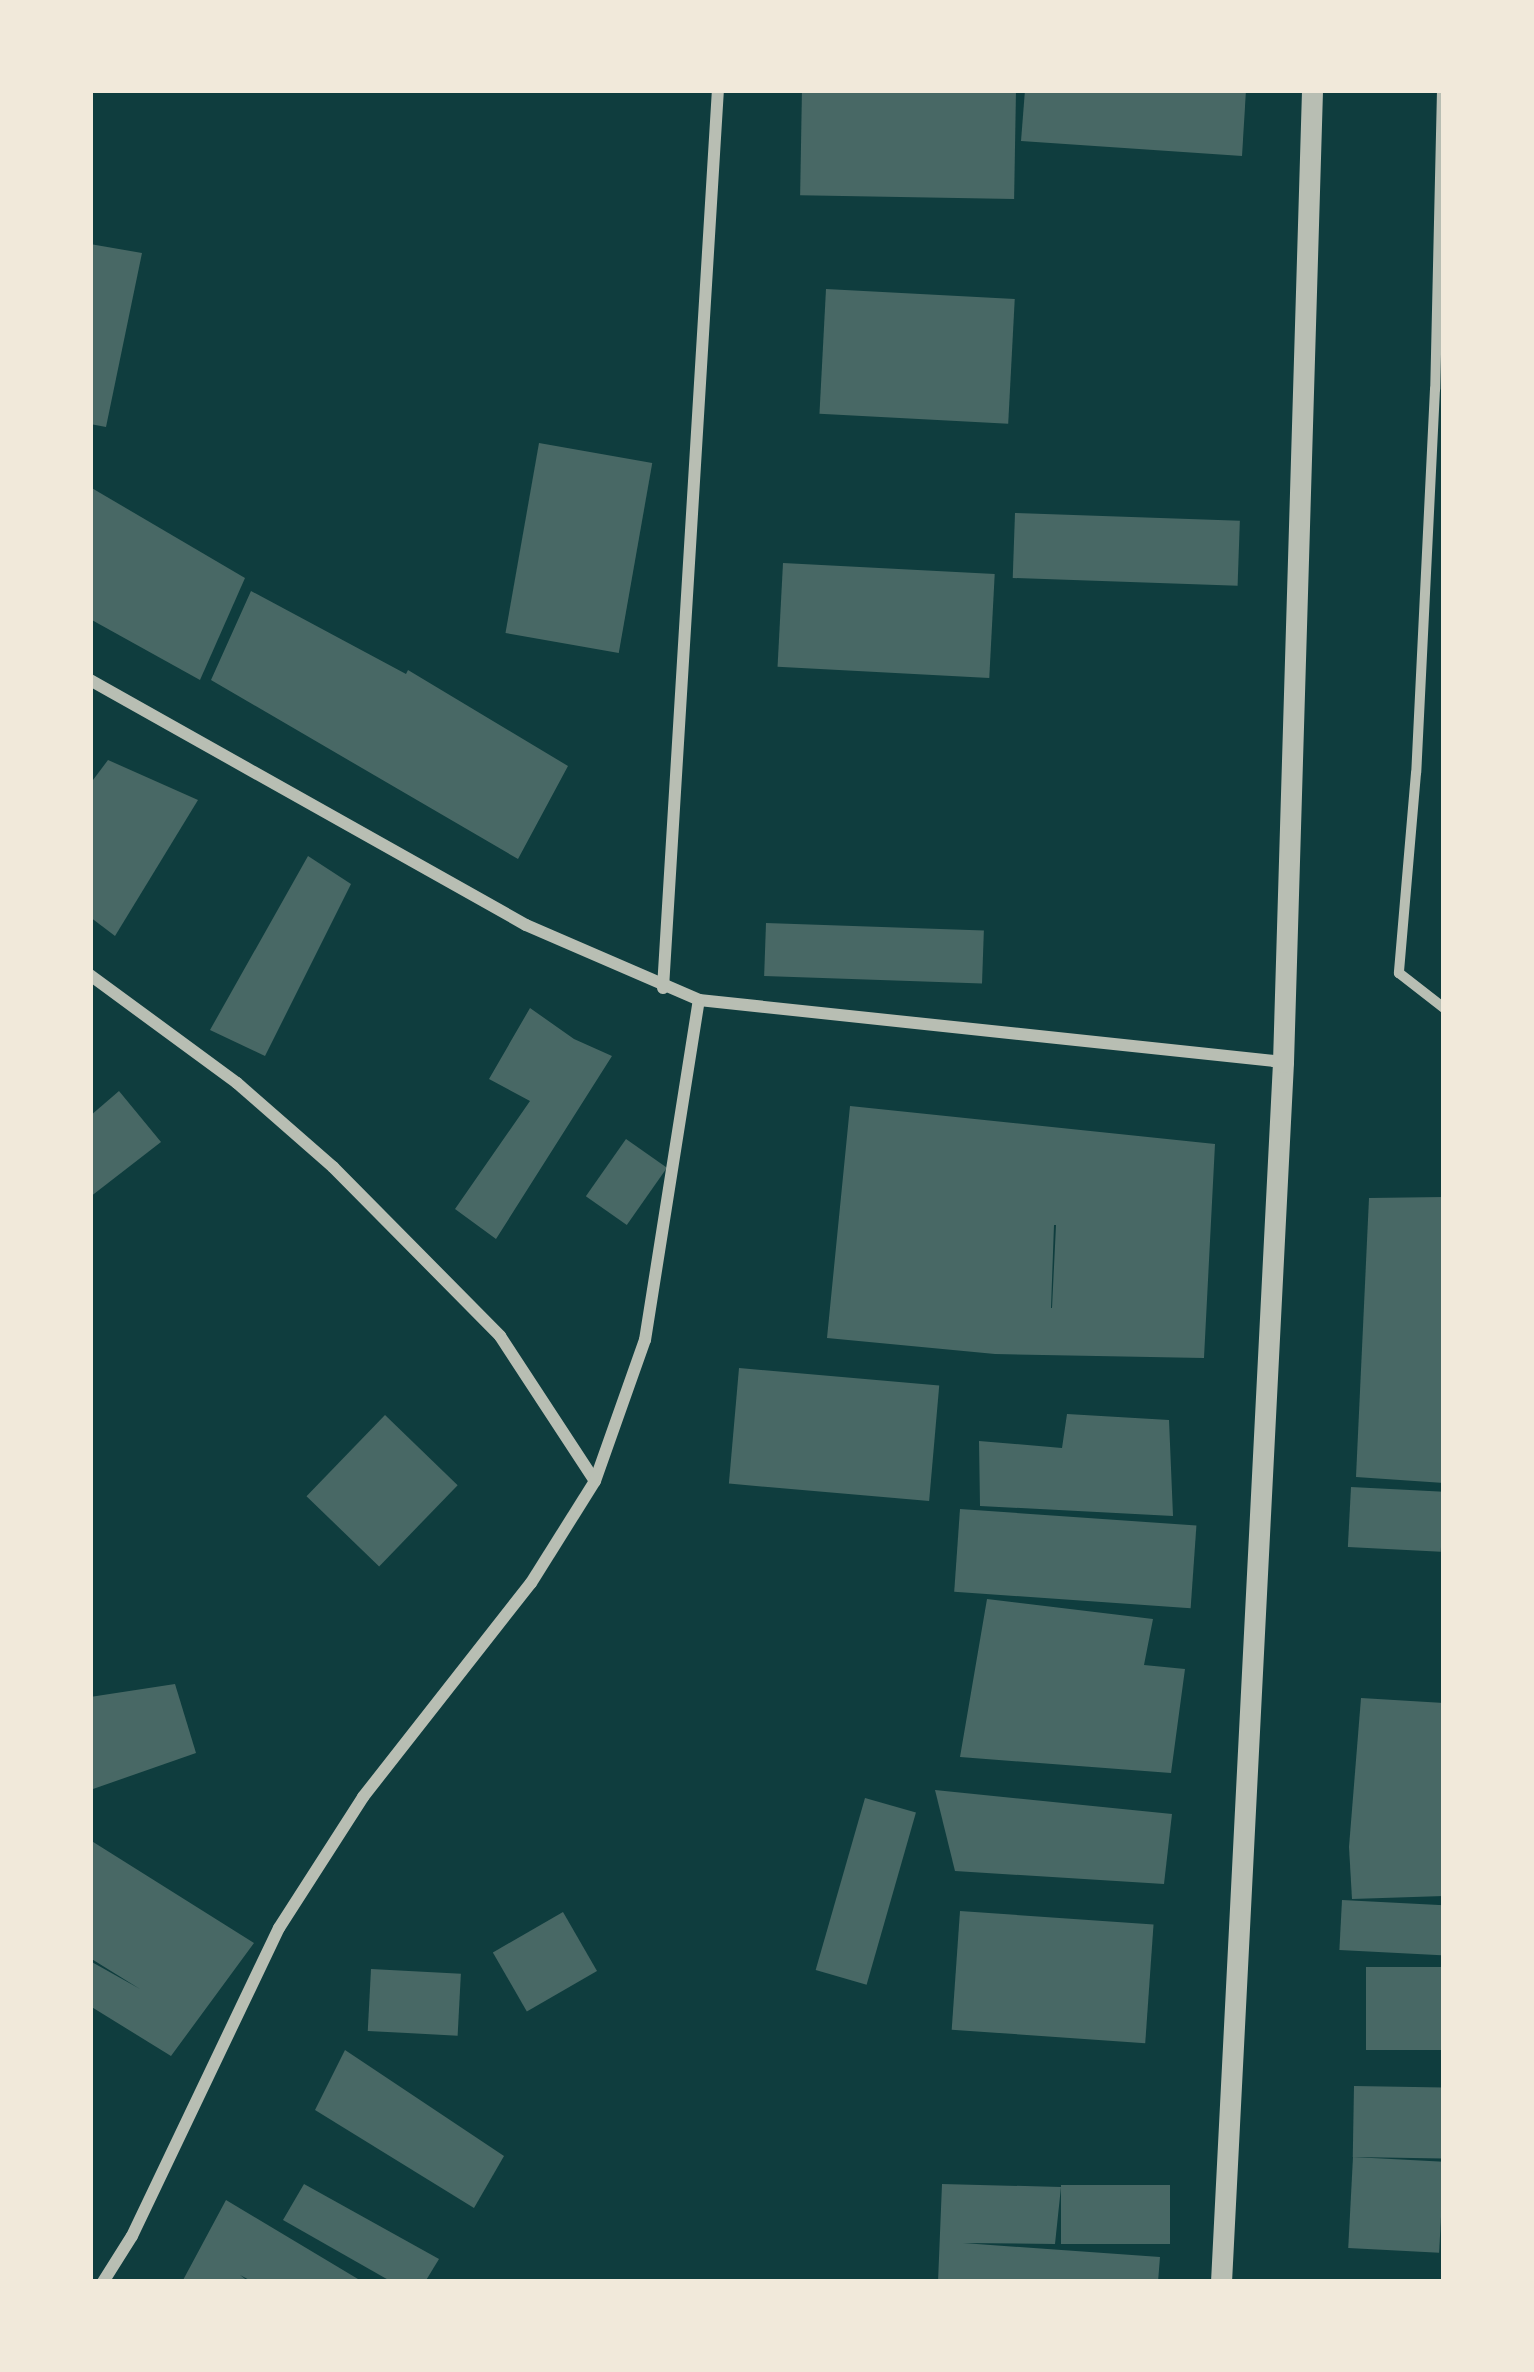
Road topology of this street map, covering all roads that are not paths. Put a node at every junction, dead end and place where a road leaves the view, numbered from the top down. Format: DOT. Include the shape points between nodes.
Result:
graph roads {
  1 [pos="718,90"];
  2 [pos="1312,90"];
  3 [pos="1442,90"];
  4 [pos="90,680"];
  5 [pos="90,975"];
  6 [pos="663,988"];
  7 [pos="698,1000"];
  8 [pos="1444,1008"];
  9 [pos="1282,1062"];
  10 [pos="595,1481"];
  11 [pos="103,2282"];
  12 [pos="1220,2282"];
  1 -- 6 [label="street"];
  2 -- 9 [label="street"];
  3 -- 8 [label="street" via="1436,389 1400,973"];
  4 -- 6 [label="street" via="526,926"];
  5 -- 10 [label="street" via="237,1083 333,1167 500,1336"];
  6 -- 7 [label="street"];
  7 -- 9 [label="street"];
  7 -- 10 [label="street" via="646,1340"];
  9 -- 12 [label="street"];
  10 -- 11 [label="street" via="531,1582 363,1797 279,1928"];
}
